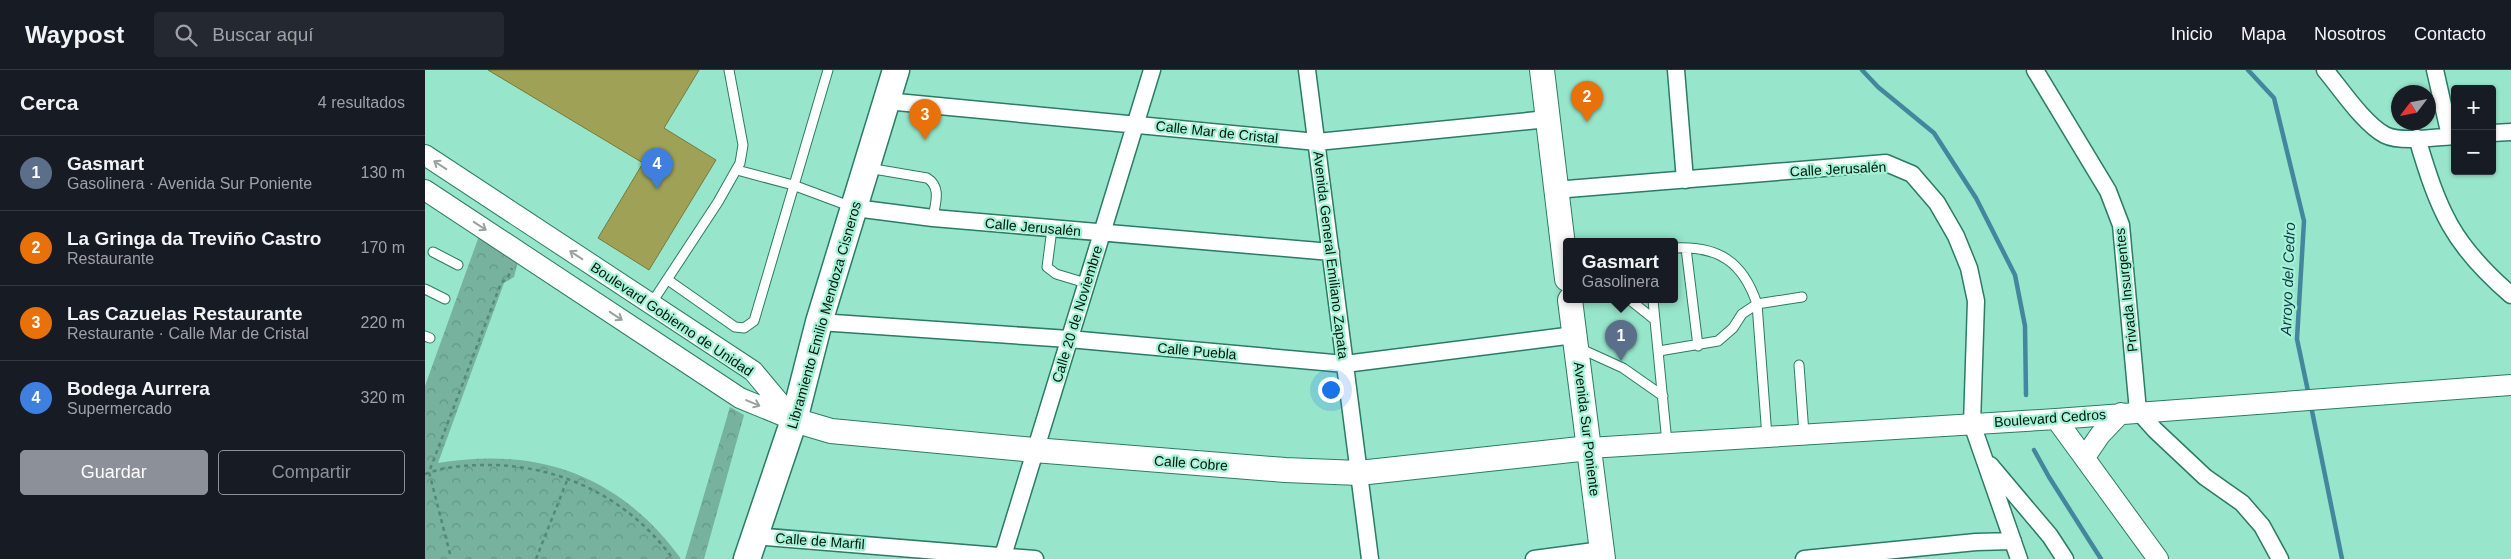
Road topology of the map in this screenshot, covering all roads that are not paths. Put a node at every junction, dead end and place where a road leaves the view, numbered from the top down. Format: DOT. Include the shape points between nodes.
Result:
graph roads {
  1 [pos="729,70"];
  2 [pos="828,70"];
  3 [pos="895,70"];
  4 [pos="1152,70"];
  5 [pos="1307,70"];
  6 [pos="1542,70"];
  7 [pos="1677,70"];
  8 [pos="2035,70"];
  9 [pos="2325,70"];
  10 [pos="2435,70"];
  11 [pos="886,101"];
  12 [pos="1549,119"];
  13 [pos="1136,124"];
  14 [pos="2451,132"];
  15 [pos="2511,132"];
  16 [pos="2496,133"];
  17 [pos="2451,136"];
  18 [pos="2417,138"];
  19 [pos="1317,142"];
  20 [pos="425,155"];
  21 [pos="867,168"];
  22 [pos="737,170"];
  23 [pos="1685,180"];
  24 [pos="472,186"];
  25 [pos="793,186"];
  26 [pos="425,190"];
  27 [pos="1555,190"];
  28 [pos="855,208"];
  29 [pos="460,213"];
  30 [pos="933,218"];
  31 [pos="1052,229"];
  32 [pos="1102,233"];
  33 [pos="1563,243"];
  34 [pos="1678,248"];
  35 [pos="1686,248"];
  36 [pos="433,252"];
  37 [pos="1331,252"];
  38 [pos="458,265"];
  39 [pos="668,280"];
  40 [pos="1086,283"];
  41 [pos="425,289"];
  42 [pos="2511,295"];
  43 [pos="1802,297"];
  44 [pos="445,299"];
  45 [pos="1570,303"];
  46 [pos="1634,303"];
  47 [pos="1653,303"];
  48 [pos="651,304"];
  49 [pos="1757,304"];
  50 [pos="1655,320"];
  51 [pos="819,322"];
  52 [pos="636,329"];
  53 [pos="1069,339"];
  54 [pos="1575,341"];
  55 [pos="1697,346"];
  56 [pos="1659,351"];
  57 [pos="1345,364"];
  58 [pos="1799,365"];
  59 [pos="2507,385"];
  60 [pos="1663,396"];
  61 [pos="2130,412"];
  62 [pos="2056,419"];
  63 [pos="794,420"];
  64 [pos="1972,424"];
  65 [pos="1804,434"];
  66 [pos="1767,437"];
  67 [pos="1667,443"];
  68 [pos="1589,448"];
  69 [pos="1034,450"];
  70 [pos="2085,457"];
  71 [pos="1984,458"];
  72 [pos="1359,472"];
  73 [pos="2013,541"];
  74 [pos="750,548"];
  75 [pos="1603,555"];
  76 [pos="1003,557"];
  77 [pos="1035,559"];
  78 [pos="1370,559"];
  79 [pos="1534,559"];
  80 [pos="1804,559"];
  81 [pos="2019,559"];
  82 [pos="2065,559"];
  83 [pos="2158,559"];
  84 [pos="2280,559"];
  1 -- 22 [label="lane" via="743,145"];
  2 -- 25 [label="lane"];
  3 -- 11 [label="main road, Libramiento Emilio Mendoza Cisneros"];
  4 -- 13 [label="street, Calle 20 de Noviembre"];
  5 -- 19 [label="street, Avenida General Emiliano Zapata"];
  6 -- 12 [label="main road"];
  7 -- 23 [label="street"];
  8 -- 61 [label="street, Privada Insurgentes" via="2108,191 2121,225"];
  9 -- 18 [label="street" via="2366,119 2386,136"];
  10 -- 14 [label="street"];
  11 -- 13 [label="street, Calle Mar de Cristal"];
  11 -- 21 [label="main road, Libramiento Emilio Mendoza Cisneros"];
  12 -- 19 [label="street, Calle Mar de Cristal"];
  12 -- 27 [label="main road"];
  13 -- 19 [label="street, Calle Mar de Cristal"];
  13 -- 32 [label="street, Calle 20 de Noviembre"];
  15 -- 16 [label="street"];
  17 -- 18 [label="street"];
  18 -- 42 [label="street" via="2445,220 2459,242"];
  19 -- 37 [label="street, Avenida General Emiliano Zapata"];
  24 -- 20 [label="street, Boulevard Gobierno de Unidad, one-way"];
  21 -- 28 [label="main road, Libramiento Emilio Mendoza Cisneros"];
  21 -- 30 [label="lane" via="927,178 933,182 937,193"];
  22 -- 25 [label="lane"];
  22 -- 39 [label="lane"];
  23 -- 27 [label="street, Calle Jerusalén"];
  23 -- 64 [label="street, Calle Jerusalén" via="1886,164 1912,174 1937,203 1969,268 1976,301"];
  24 -- 29 [label="street"];
  48 -- 24 [label="street, Boulevard Gobierno de Unidad, one-way"];
  25 -- 28 [label="lane"];
  25 -- 39 [label="lane" via="754,321 750,325 735,327"];
  26 -- 29 [label="street, Boulevard Gobierno de Unidad"];
  27 -- 33 [label="main road"];
  28 -- 30 [label="street, Calle Jerusalén"];
  28 -- 51 [label="main road, Libramiento Emilio Mendoza Cisneros"];
  29 -- 52 [label="street, Boulevard Gobierno de Unidad, one-way"];
  30 -- 31 [label="street, Calle Jerusalén"];
  31 -- 32 [label="street, Calle Jerusalén"];
  31 -- 40 [label="lane" via="1047,267 1057,274"];
  32 -- 37 [label="street, Calle Jerusalén"];
  32 -- 40 [label="street, Calle 20 de Noviembre"];
  34 -- 35 [label="lane"];
  35 -- 49 [label="lane" via="1709,251 1726,258 1741,270"];
  35 -- 55 [label="lane"];
  36 -- 38 [label="lane"];
  37 -- 57 [label="street, Avenida General Emiliano Zapata"];
  39 -- 48 [label="lane"];
  40 -- 53 [label="street, Calle 20 de Noviembre"];
  41 -- 44 [label="lane"];
  43 -- 49 [label="lane"];
  45 -- 54 [label="main road, Avenida Sur Poniente"];
  46 -- 50 [label="lane"];
  47 -- 50 [label="lane"];
  48 -- 52 [label="street"];
  48 -- 63 [label="street, Boulevard Gobierno de Unidad" via="753,371"];
  49 -- 55 [label="lane" via="1741,314 1719,341"];
  49 -- 66 [label="lane"];
  50 -- 56 [label="lane"];
  51 -- 53 [label="street, Calle Puebla"];
  51 -- 63 [label="main road, Libramiento Emilio Mendoza Cisneros"];
  52 -- 63 [label="street, Boulevard Gobierno de Unidad, one-way" via="740,398"];
  53 -- 57 [label="street, Calle Puebla"];
  53 -- 69 [label="street, Calle 20 de Noviembre"];
  54 -- 57 [label="street, Calle Puebla"];
  54 -- 60 [label="lane" via="1623,368"];
  54 -- 68 [label="main road, Avenida Sur Poniente"];
  55 -- 56 [label="lane"];
  56 -- 60 [label="lane"];
  57 -- 72 [label="street, Avenida General Emiliano Zapata"];
  58 -- 65 [label="lane"];
  59 -- 61 [label="street, Boulevard Cedros"];
  60 -- 67 [label="lane"];
  61 -- 62 [label="street, Boulevard Cedros"];
  61 -- 70 [label="street" via="2100,435"];
  61 -- 84 [label="street" via="2155,430 2205,477 2242,503 2262,526"];
  62 -- 64 [label="street, Boulevard Cedros"];
  62 -- 70 [label="street"];
  63 -- 69 [label="main road, Calle Cobre" via="831,431"];
  63 -- 74 [label="main road, Libramiento Emilio Mendoza Cisneros"];
  64 -- 65 [label="street, Boulevard Cedros"];
  64 -- 71 [label="street"];
  65 -- 66 [label="street, Boulevard Cedros"];
  66 -- 67 [label="street, Boulevard Cedros"];
  67 -- 68 [label="street, Boulevard Cedros"];
  68 -- 72 [label="main road, Calle Cobre"];
  68 -- 75 [label="main road, Avenida Sur Poniente"];
  69 -- 72 [label="main road, Calle Cobre" via="1285,470"];
  69 -- 76 [label="street, Calle 20 de Noviembre"];
  70 -- 83 [label="street"];
  71 -- 73 [label="street"];
  71 -- 82 [label="street" via="2050,536"];
  72 -- 78 [label="street, Avenida General Emiliano Zapata"];
  73 -- 80 [label="street"];
  73 -- 81 [label="street"];
  74 -- 76 [label="street, Calle de Marfil"];
  75 -- 79 [label="street"];
  76 -- 77 [label="street, Calle de Marfil"];
}
